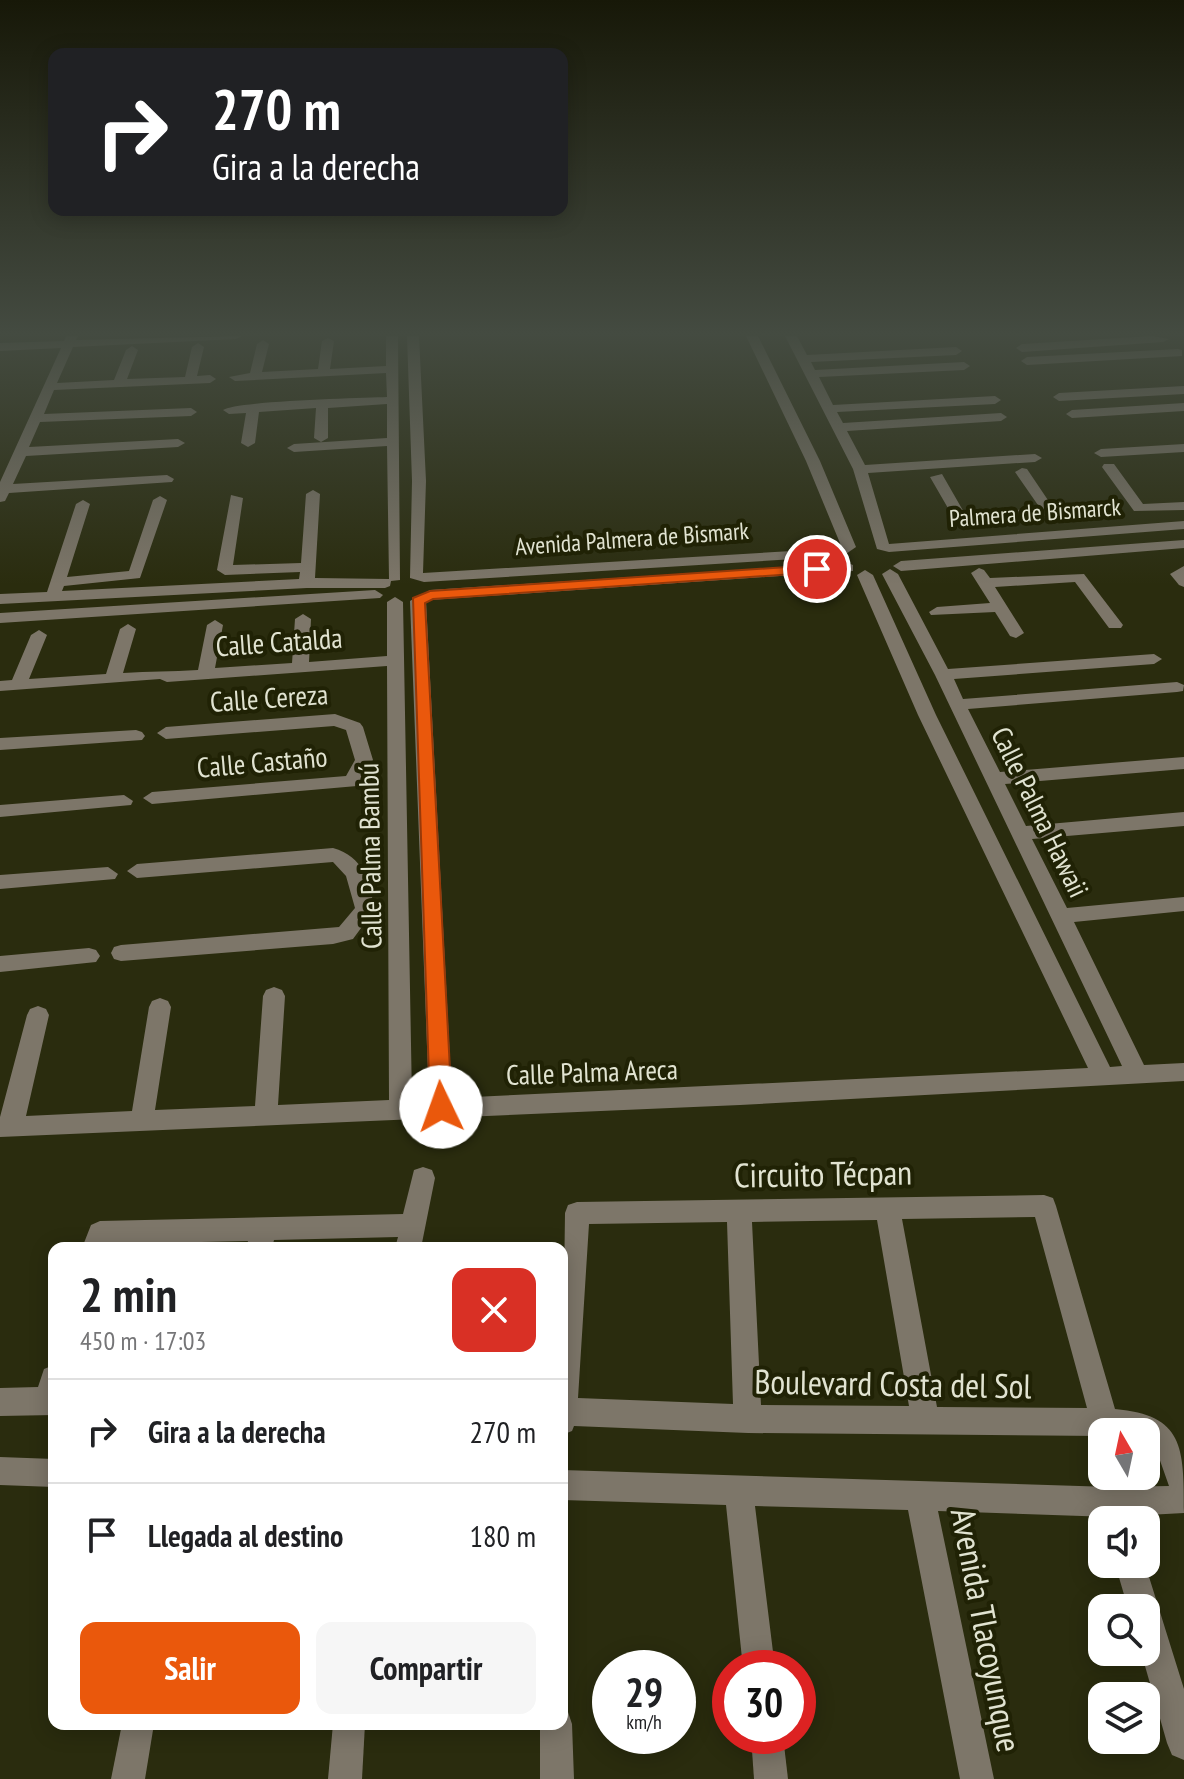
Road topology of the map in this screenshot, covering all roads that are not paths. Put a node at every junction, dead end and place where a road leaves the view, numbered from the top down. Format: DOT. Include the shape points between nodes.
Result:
graph roads {
  1 [pos="34,419"];
  2 [pos="251,419"];
  3 [pos="322,419"];
  4 [pos="392,419"];
  5 [pos="416,419"];
  6 [pos="793,419"];
  7 [pos="837,419"];
  8 [pos="969,419"];
  9 [pos="841,427"];
  10 [pos="321,438"];
  11 [pos="391,442"];
  12 [pos="178,443"];
  13 [pos="248,443"];
  14 [pos="294,448"];
  15 [pos="1184,448"];
  16 [pos="19,452"];
  17 [pos="1035,458"];
  18 [pos="860,469"];
  19 [pos="5,471"];
  20 [pos="1022,472"];
  21 [pos="937,477"];
  22 [pos="167,479"];
  23 [pos="2,493"];
  24 [pos="313,494"];
  25 [pos="236,498"];
  26 [pos="160,500"];
  27 [pos="83,504"];
  28 [pos="1184,506"];
  29 [pos="1009,517"];
  30 [pos="1184,525"];
  31 [pos="1023,538"];
  32 [pos="1184,544"];
  33 [pos="886,547"];
  34 [pos="971,559"];
  35 [pos="851,560"];
  36 [pos="895,570"];
  37 [pos="1184,571"];
  38 [pos="307,575"];
  39 [pos="420,576"];
  40 [pos="1184,582"];
  41 [pos="985,583"];
  42 [pos="55,589"];
  43 [pos="390,589"];
  44 [pos="424,598"];
  45 [pos="0,599"];
  46 [pos="1000,607"];
  47 [pos="937,612"];
  48 [pos="0,618"];
  49 [pos="303,619"];
  50 [pos="215,625"];
  51 [pos="1115,625"];
  52 [pos="128,629"];
  53 [pos="1016,633"];
  54 [pos="39,635"];
  55 [pos="1154,659"];
  56 [pos="394,661"];
  57 [pos="300,666"];
  58 [pos="206,674"];
  59 [pos="943,675"];
  60 [pos="113,679"];
  61 [pos="9,686"];
  62 [pos="1177,687"];
  63 [pos="957,705"];
  64 [pos="166,733"];
  65 [pos="136,736"];
  66 [pos="0,744"];
  67 [pos="397,758"];
  68 [pos="364,760"];
  69 [pos="1184,763"];
  70 [pos="993,779"];
  71 [pos="152,798"];
  72 [pos="124,801"];
  73 [pos="0,811"];
  74 [pos="1184,819"];
  75 [pos="1019,833"];
  76 [pos="137,871"];
  77 [pos="108,874"];
  78 [pos="0,882"];
  79 [pos="1184,904"];
  80 [pos="398,907"];
  81 [pos="365,909"];
  82 [pos="1059,916"];
  83 [pos="121,953"];
  84 [pos="89,956"];
  85 [pos="0,964"];
  86 [pos="274,996"];
  87 [pos="160,1007"];
  88 [pos="38,1015"];
  89 [pos="1184,1072"];
  90 [pos="1138,1075"];
  91 [pos="1104,1077"];
  92 [pos="441,1107"];
  93 [pos="401,1109"];
  94 [pos="266,1114"];
  95 [pos="142,1121"];
  96 [pos="6,1126"];
  97 [pos="423,1178"];
  98 [pos="888,1210"];
  99 [pos="739,1212"];
  100 [pos="410,1237"];
  101 [pos="262,1238"];
  102 [pos="97,1241"];
  103 [pos="568,1334"];
  104 [pos="48,1395"];
  105 [pos="0,1402"];
  106 [pos="568,1415"];
  107 [pos="1104,1418"];
  108 [pos="748,1419"];
  109 [pos="926,1421"];
  110 [pos="1088,1422"];
  111 [pos="1160,1432"];
  112 [pos="48,1473"];
  113 [pos="1,1475"];
  114 [pos="568,1485"];
  115 [pos="1184,1490"];
  116 [pos="739,1492"];
  117 [pos="920,1495"];
  118 [pos="1144,1506"];
  119 [pos="1088,1509"];
  120 [pos="757,1650"];
  121 [pos="1160,1663"];
  122 [pos="137,1730"];
  123 [pos="349,1730"];
  124 [pos="556,1730"];
  125 [pos="1184,1743"];
  126 [pos="769,1754"];
  127 [pos="128,1779"];
  128 [pos="345,1779"];
  129 [pos="557,1779"];
  130 [pos="771,1779"];
  131 [pos="977,1779"];
  1 -- 16 [label="street"];
  2 -- 13 [label="street"];
  3 -- 10 [label="street"];
  4 -- 11 [label="street, Calle Palma Bambú"];
  5 -- 39 [label="street"];
  6 -- 35 [label="street, Calle Palma Hawaii"];
  7 -- 9 [label="street"];
  8 -- 9 [label="street"];
  9 -- 18 [label="street"];
  11 -- 14 [label="street"];
  11 -- 43 [label="street, Calle Palma Bambú"];
  12 -- 16 [label="street"];
  15 -- 28 [label="street" via="1105,460 1139,508"];
  16 -- 19 [label="street"];
  17 -- 18 [label="street"];
  18 -- 33 [label="street"];
  19 -- 23 [label="street"];
  20 -- 29 [label="street" via="1049,512"];
  21 -- 29 [label="street" via="961,519"];
  22 -- 23 [label="street"];
  24 -- 38 [label="street"];
  25 -- 38 [label="street" via="225,570"];
  26 -- 42 [label="street" via="135,575"];
  27 -- 42 [label="street"];
  29 -- 31 [label="street"];
  30 -- 31 [label="street, Palmera de Bismarck"];
  31 -- 33 [label="street, Palmera de Bismarck"];
  32 -- 34 [label="street, Palmera de Bismarck"];
  33 -- 35 [label="street, Palmera de Bismarck" via="864,544"];
  33 -- 36 [label="street, Calle Palma Hawaii" via="901,560"];
  34 -- 36 [label="street, Palmera de Bismarck"];
  34 -- 41 [label="street"];
  35 -- 36 [label="street, Palmera de Bismarck"];
  35 -- 39 [label="street, Avenida Palmera de Bismark"];
  35 -- 44 [label="street, Avenida Palmera de Bismark"];
  35 -- 91 [label="street, Calle Palma Hawaii"];
  36 -- 59 [label="street, Calle Palma Hawaii"];
  37 -- 40 [label="street" via="1178,574"];
  38 -- 42 [label="street"];
  38 -- 43 [label="street"];
  39 -- 43 [label="street, Avenida Palmera de Bismark"];
  39 -- 44 [label="street, Calle Palma Bambú" via="433,585"];
  41 -- 46 [label="street"];
  41 -- 51 [label="street" via="1079,577"];
  42 -- 45 [label="street"];
  43 -- 44 [label="street, Avenida Palmera de Bismark"];
  43 -- 48 [label="street"];
  43 -- 56 [label="street, Calle Palma Bambú"];
  44 -- 92 [label="street, Calle Palma Bambú"];
  46 -- 47 [label="street"];
  46 -- 53 [label="street"];
  49 -- 57 [label="street"];
  50 -- 58 [label="street"];
  52 -- 60 [label="street"];
  54 -- 61 [label="street"];
  55 -- 59 [label="street"];
  56 -- 57 [label="street, Calle Catalda"];
  56 -- 67 [label="street, Calle Palma Bambú"];
  57 -- 58 [label="street, Calle Catalda"];
  58 -- 60 [label="street, Calle Catalda"];
  59 -- 63 [label="street, Calle Palma Hawaii"];
  60 -- 61 [label="street, Calle Catalda"];
  62 -- 63 [label="street"];
  63 -- 70 [label="street, Calle Palma Hawaii"];
  64 -- 68 [label="street, Calle Cereza" via="335,720 354,727"];
  65 -- 66 [label="street"];
  67 -- 68 [label="street"];
  67 -- 80 [label="street, Calle Palma Bambú"];
  68 -- 71 [label="street, Calle Castaño" via="351,782"];
  69 -- 70 [label="street"];
  70 -- 75 [label="street, Calle Palma Hawaii"];
  72 -- 73 [label="street"];
  74 -- 75 [label="street"];
  75 -- 82 [label="street, Calle Palma Hawaii"];
  76 -- 81 [label="street" via="333,855 351,863"];
  77 -- 78 [label="street"];
  79 -- 82 [label="street"];
  80 -- 81 [label="street"];
  80 -- 93 [label="street, Calle Palma Bambú"];
  81 -- 83 [label="street" via="346,933 333,936"];
  82 -- 90 [label="street, Calle Palma Hawaii"];
  84 -- 85 [label="street"];
  86 -- 94 [label="street"];
  87 -- 95 [label="street"];
  88 -- 96 [label="street"];
  89 -- 90 [label="street, Calle Palma Areca"];
  90 -- 91 [label="street, Calle Palma Areca"];
  91 -- 92 [label="street, Calle Palma Areca"];
  92 -- 93 [label="street, Calle Palma Areca"];
  93 -- 94 [label="street, Calle Palma Areca"];
  94 -- 95 [label="street, Calle Palma Areca"];
  95 -- 96 [label="street, Calle Palma Areca"];
  97 -- 100 [label="street"];
  98 -- 99 [label="street, Circuito Técpan"];
  98 -- 107 [label="street, Circuito Técpan" via="1044,1206"];
  98 -- 109 [label="street"];
  99 -- 103 [label="street, Circuito Técpan" via="577,1213"];
  99 -- 108 [label="street"];
  100 -- 101 [label="street"];
  101 -- 102 [label="street"];
  104 -- 105 [label="street"];
  106 -- 108 [label="street, Boulevard Costa del Sol"];
  108 -- 109 [label="street, Boulevard Costa del Sol"];
  109 -- 110 [label="street, Boulevard Costa del Sol"];
  111 -- 115 [label="street, Boulevard Costa del Sol"];
  112 -- 113 [label="street"];
  114 -- 116 [label="street, Boulevard Costa del Sol"];
  115 -- 118 [label="street, Boulevard Costa del Sol" via="1179,1500"];
  116 -- 117 [label="street, Boulevard Costa del Sol"];
  116 -- 120 [label="street"];
  117 -- 119 [label="street, Boulevard Costa del Sol"];
  117 -- 131 [label="street, Avenida Tlacoyunque"];
  121 -- 125 [label="street"];
  122 -- 127 [label="street"];
  123 -- 128 [label="street"];
  124 -- 129 [label="street"];
  126 -- 130 [label="street"];
}
